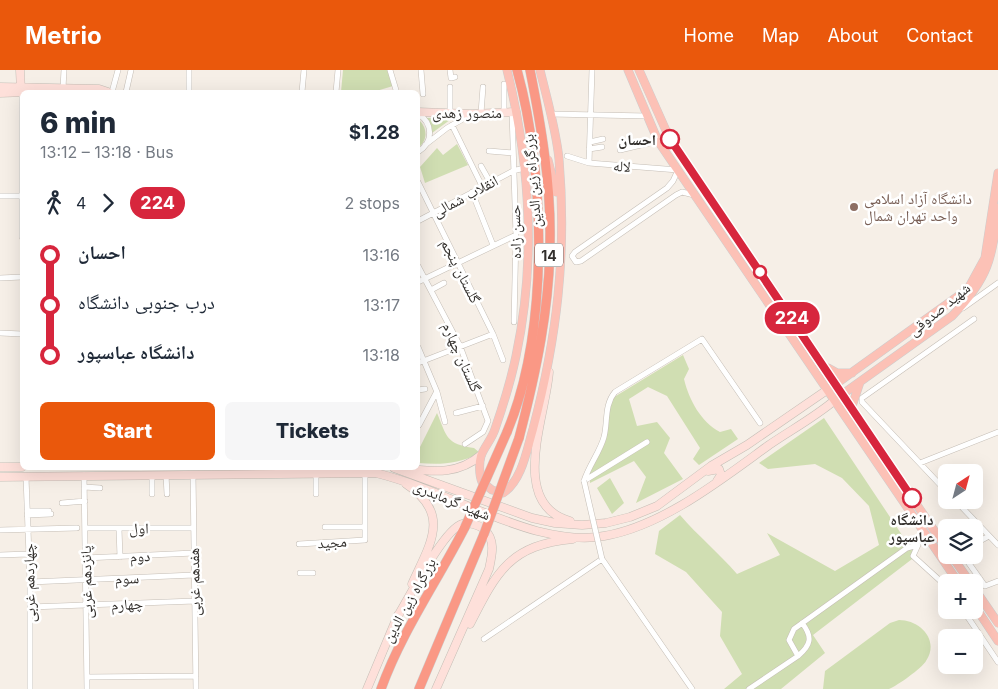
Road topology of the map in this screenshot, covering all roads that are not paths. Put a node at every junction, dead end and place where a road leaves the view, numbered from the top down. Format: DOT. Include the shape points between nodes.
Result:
graph roads {
  1 [pos="20,70"];
  2 [pos="24,70"];
  3 [pos="64,70"];
  4 [pos="189,70"];
  5 [pos="304,70"];
  6 [pos="338,70"];
  7 [pos="390,70"];
  8 [pos="421,70"];
  9 [pos="450,70"];
  10 [pos="507,70"];
  11 [pos="517,70"];
  12 [pos="530,70"];
  13 [pos="540,70"];
  14 [pos="592,70"];
  15 [pos="628,70"];
  16 [pos="639,70"];
  17 [pos="118,71"];
  18 [pos="130,72"];
  19 [pos="455,77"];
  20 [pos="504,84"];
  21 [pos="0,87"];
  22 [pos="450,87"];
  23 [pos="482,87"];
  24 [pos="63,88"];
  25 [pos="20,90"];
  26 [pos="23,90"];
  27 [pos="102,90"];
  28 [pos="113,90"];
  29 [pos="126,90"];
  30 [pos="189,90"];
  31 [pos="302,90"];
  32 [pos="336,90"];
  33 [pos="396,90"];
  34 [pos="0,93"];
  35 [pos="423,94"];
  36 [pos="511,112"];
  37 [pos="420,113"];
  38 [pos="450,113"];
  39 [pos="481,113"];
  40 [pos="472,114"];
  41 [pos="550,114"];
  42 [pos="420,115"];
  43 [pos="591,115"];
  44 [pos="647,116"];
  45 [pos="452,125"];
  46 [pos="603,139"];
  47 [pos="658,140"];
  48 [pos="590,142"];
  49 [pos="543,144"];
  50 [pos="425,145"];
  51 [pos="602,147"];
  52 [pos="590,149"];
  53 [pos="420,150"];
  54 [pos="620,150"];
  55 [pos="489,152"];
  56 [pos="513,153"];
  57 [pos="567,156"];
  58 [pos="589,163"];
  59 [pos="481,166"];
  60 [pos="524,168"];
  61 [pos="513,170"];
  62 [pos="678,170"];
  63 [pos="998,173"];
  64 [pos="490,182"];
  65 [pos="420,186"];
  66 [pos="482,186"];
  67 [pos="663,190"];
  68 [pos="472,192"];
  69 [pos="0,196"];
  70 [pos="20,196"];
  71 [pos="697,196"];
  72 [pos="669,200"];
  73 [pos="998,208"];
  74 [pos="433,213"];
  75 [pos="420,220"];
  76 [pos="561,231"];
  77 [pos="516,235"];
  78 [pos="493,245"];
  79 [pos="457,262"];
  80 [pos="420,270"];
  81 [pos="20,277"];
  82 [pos="0,278"];
  83 [pos="424,278"];
  84 [pos="420,281"];
  85 [pos="444,283"];
  86 [pos="998,283"];
  87 [pos="430,290"];
  88 [pos="978,292"];
  89 [pos="974,319"];
  90 [pos="514,322"];
  91 [pos="0,333"];
  92 [pos="20,334"];
  93 [pos="493,334"];
  94 [pos="460,346"];
  95 [pos="420,351"];
  96 [pos="424,360"];
  97 [pos="503,360"];
  98 [pos="420,362"];
  99 [pos="549,366"];
  100 [pos="825,366"];
  101 [pos="854,372"];
  102 [pos="861,380"];
  103 [pos="837,384"];
  104 [pos="425,389"];
  105 [pos="420,390"];
  106 [pos="827,390"];
  107 [pos="437,392"];
  108 [pos="843,393"];
  109 [pos="835,400"];
  110 [pos="483,406"];
  111 [pos="852,406"];
  112 [pos="456,412"];
  113 [pos="420,422"];
  114 [pos="445,422"];
  115 [pos="760,423"];
  116 [pos="998,432"];
  117 [pos="647,442"];
  118 [pos="465,444"];
  119 [pos="481,455"];
  120 [pos="920,463"];
  121 [pos="20,467"];
  122 [pos="0,468"];
  123 [pos="420,469"];
  124 [pos="25,470"];
  125 [pos="400,470"];
  126 [pos="193,471"];
  127 [pos="364,473"];
  128 [pos="376,473"];
  129 [pos="316,474"];
  130 [pos="84,475"];
  131 [pos="152,475"];
  132 [pos="166,475"];
  133 [pos="700,476"];
  134 [pos="26,477"];
  135 [pos="0,478"];
  136 [pos="584,481"];
  137 [pos="938,482"];
  138 [pos="712,486"];
  139 [pos="84,488"];
  140 [pos="100,488"];
  141 [pos="152,494"];
  142 [pos="167,494"];
  143 [pos="316,494"];
  144 [pos="85,501"];
  145 [pos="62,503"];
  146 [pos="964,509"];
  147 [pos="50,512"];
  148 [pos="27,513"];
  149 [pos="582,525"];
  150 [pos="325,526"];
  151 [pos="365,527"];
  152 [pos="77,528"];
  153 [pos="85,528"];
  154 [pos="119,528"];
  155 [pos="193,528"];
  156 [pos="28,529"];
  157 [pos="0,530"];
  158 [pos="938,536"];
  159 [pos="989,536"];
  160 [pos="586,538"];
  161 [pos="983,539"];
  162 [pos="299,544"];
  163 [pos="998,546"];
  164 [pos="194,553"];
  165 [pos="28,554"];
  166 [pos="0,555"];
  167 [pos="120,557"];
  168 [pos="85,558"];
  169 [pos="602,559"];
  170 [pos="969,564"];
  171 [pos="300,573"];
  172 [pos="313,573"];
  173 [pos="953,574"];
  174 [pos="194,575"];
  175 [pos="86,579"];
  176 [pos="938,579"];
  177 [pos="998,581"];
  178 [pos="30,582"];
  179 [pos="194,601"];
  180 [pos="983,601"];
  181 [pos="86,606"];
  182 [pos="30,608"];
  183 [pos="983,618"];
  184 [pos="396,619"];
  185 [pos="969,619"];
  186 [pos="802,623"];
  187 [pos="998,623"];
  188 [pos="484,639"];
  189 [pos="998,641"];
  190 [pos="798,656"];
  191 [pos="998,662"];
  192 [pos="196,676"];
  193 [pos="442,676"];
  194 [pos="87,677"];
  195 [pos="30,689"];
  196 [pos="87,689"];
  197 [pos="196,689"];
  198 [pos="366,689"];
  199 [pos="381,689"];
  200 [pos="419,689"];
  201 [pos="436,689"];
  202 [pos="692,689"];
  203 [pos="749,689"];
  1 -- 26 [label="main road"];
  2 -- 26 [label="main road"];
  3 -- 24 [label="street"];
  4 -- 30 [label="street"];
  5 -- 31 [label="street"];
  6 -- 32 [label="street"];
  7 -- 33 [label="street"];
  8 -- 35 [label="street"];
  9 -- 19 [label="street" via="451,78"];
  10 -- 36 [label="main road"];
  11 -- 199 [label="highway, بزرگراه زین الدین / 14, bridge" via="534,153 538,258 533,328 514,417 465,527 394,654"];
  12 -- 49 [label="highway, بزرگراه زین الدین / 14"];
  13 -- 41 [label="main road"];
  14 -- 43 [label="street"];
  15 -- 44 [label="main road"];
  16 -- 100 [label="main road" via="673,144"];
  17 -- 18 [label="street" via="124,77"];
  17 -- 28 [label="street"];
  18 -- 29 [label="street"];
  20 -- 36 [label="street, حسن زاده"];
  21 -- 26 [label="main road"];
  22 -- 38 [label="street"];
  23 -- 39 [label="street"];
  24 -- 26 [label="main road"];
  24 -- 27 [label="main road"];
  25 -- 34 [label="main road"];
  36 -- 39 [label="main road, منصور زهدی"];
  36 -- 56 [label="street, حسن زاده"];
  36 -- 60 [label="main road"];
  37 -- 38 [label="main road, منصور زهدی"];
  38 -- 40 [label="main road, منصور زهدی"];
  39 -- 40 [label="main road, منصور زهدی"];
  40 -- 45 [label="street"];
  41 -- 43 [label="street"];
  41 -- 76 [label="main road" via="558,158"];
  42 -- 50 [label="street" via="428,125 430,136"];
  43 -- 44 [label="street"];
  43 -- 48 [label="street"];
  44 -- 47 [label="main road"];
  45 -- 50 [label="street"];
  45 -- 66 [label="street"];
  46 -- 48 [label="street"];
  47 -- 54 [label="street"];
  47 -- 62 [label="main road"];
  48 -- 52 [label="street"];
  49 -- 76 [label="main road" via="555,188"];
  49 -- 200 [label="highway, بزرگراه زین الدین / 14, bridge" via="550,239 545,317 535,378 520,438"];
  50 -- 53 [label="street"];
  51 -- 52 [label="street"];
  52 -- 58 [label="street"];
  55 -- 56 [label="street"];
  56 -- 61 [label="street, حسن زاده"];
  57 -- 58 [label="street, لاله"];
  58 -- 62 [label="street, لاله"];
  59 -- 64 [label="street"];
  60 -- 61 [label="street, انقلاب شمالی"];
  60 -- 119 [label="main road" via="527,269 516,357 494,431"];
  61 -- 64 [label="street, انقلاب شمالی"];
  61 -- 77 [label="street, حسن زاده"];
  62 -- 67 [label="street" via="674,181"];
  62 -- 71 [label="main road"];
  63 -- 101 [label="main road, شهید صدوقی" via="985,258 968,289"];
  64 -- 66 [label="street, انقلاب شمالی"];
  65 -- 74 [label="street, گلستان پنجم"];
  66 -- 68 [label="street, انقلاب شمالی"];
  67 -- 72 [label="street" via="670,192"];
  67 -- 72 [label="street" via="575,252 573,260 581,261"];
  68 -- 74 [label="street, انقلاب شمالی"];
  68 -- 78 [label="street"];
  69 -- 70 [label="street"];
  71 -- 72 [label="street" via="682,192"];
  71 -- 106 [label="main road"];
  73 -- 88 [label="main road, شهید صدوقی" via="991,260"];
  74 -- 75 [label="street, انقلاب شمالی"];
  74 -- 79 [label="street, گلستان پنجم"];
  76 -- 99 [label="main road" via="558,306"];
  77 -- 78 [label="street"];
  77 -- 90 [label="street, حسن زاده"];
  78 -- 79 [label="street"];
  79 -- 83 [label="street"];
  79 -- 93 [label="street, گلستان پنجم"];
  80 -- 83 [label="street, گلستان چهارم"];
  81 -- 82 [label="street"];
  83 -- 84 [label="street"];
  83 -- 87 [label="street, گلستان چهارم"];
  85 -- 87 [label="street"];
  86 -- 88 [label="street"];
  87 -- 94 [label="street, گلستان چهارم"];
  88 -- 102 [label="main road, شهید صدوقی" via="952,316"];
  89 -- 120 [label="street" via="862,398 862,402"];
  91 -- 92 [label="street"];
  93 -- 94 [label="street"];
  93 -- 97 [label="street, گلستان پنجم"];
  94 -- 96 [label="street"];
  94 -- 110 [label="street, گلستان چهارم"];
  95 -- 96 [label="street"];
  96 -- 98 [label="street"];
  96 -- 107 [label="street"];
  99 -- 119 [label="main road" via="522,464 510,489 504,493 492,490 482,482"];
  99 -- 149 [label="main road" via="548,391 535,459 535,485 542,503 553,514"];
  100 -- 101 [label="main road" via="836,373"];
  100 -- 103 [label="main road"];
  101 -- 103 [label="main road, شهید صدوقی"];
  102 -- 108 [label="main road, شهید صدوقی"];
  102 -- 111 [label="main road"];
  103 -- 106 [label="main road, شهید صدوقی"];
  103 -- 108 [label="main road"];
  104 -- 105 [label="street"];
  106 -- 109 [label="main road"];
  106 -- 133 [label="main road, شهید گرمابدری"];
  107 -- 113 [label="street"];
  107 -- 114 [label="street"];
  108 -- 109 [label="main road, شهید صدوقی"];
  108 -- 111 [label="main road"];
  109 -- 138 [label="main road, شهید گرمابدری"];
  109 -- 173 [label="main road"];
  110 -- 112 [label="street"];
  110 -- 118 [label="street, گلستان چهارم" via="488,421 483,432"];
  111 -- 158 [label="main road"];
  115 -- 136 [label="street" via="702,339 615,392 609,399 604,438"];
  116 -- 120 [label="street"];
  117 -- 136 [label="street"];
  119 -- 123 [label="main road" via="470,464 451,471"];
  120 -- 137 [label="street"];
  121 -- 122 [label="main road"];
  124 -- 134 [label="main road"];
  125 -- 149 [label="main road, شهید گرمابدری" via="532,518"];
  126 -- 129 [label="main road, شهید گرمابدری"];
  126 -- 132 [label="main road, شهید گرمابدری"];
  126 -- 155 [label="street, هفدهم غربی"];
  127 -- 128 [label="main road, شهید گرمابدری"];
  127 -- 129 [label="main road, شهید گرمابدری"];
  127 -- 151 [label="street"];
  128 -- 160 [label="main road, شهید گرمابدری" via="401,479 501,520 539,531"];
  128 -- 184 [label="main road" via="404,483 422,494 433,513 434,523 427,550"];
  129 -- 143 [label="street"];
  130 -- 131 [label="main road, شهید گرمابدری"];
  130 -- 134 [label="main road, شهید گرمابدری"];
  130 -- 139 [label="street, پانزدهم غربی"];
  131 -- 132 [label="main road, شهید گرمابدری"];
  131 -- 141 [label="street"];
  132 -- 142 [label="street"];
  133 -- 138 [label="main road" via="712,468 719,469 720,478"];
  133 -- 149 [label="main road, شهید گرمابدری" via="657,506 630,517"];
  134 -- 135 [label="main road, شهید گرمابدری"];
  134 -- 148 [label="street, چهاردهم غربی"];
  136 -- 169 [label="street, bridge"];
  138 -- 160 [label="main road, شهید گرمابدری" via="652,520 605,536"];
  139 -- 140 [label="street"];
  139 -- 144 [label="street, پانزدهم غربی"];
  144 -- 145 [label="street"];
  144 -- 153 [label="street, پانزدهم غربی"];
  146 -- 159 [label="street"];
  147 -- 148 [label="street"];
  148 -- 156 [label="street, چهاردهم غربی"];
  150 -- 151 [label="street"];
  151 -- 162 [label="street, مجید" via="366,540"];
  152 -- 156 [label="street"];
  153 -- 154 [label="street, اول"];
  153 -- 168 [label="street, پانزدهم غربی"];
  154 -- 155 [label="street, اول"];
  154 -- 167 [label="street"];
  155 -- 164 [label="street, هفدهم غربی"];
  156 -- 157 [label="street"];
  156 -- 165 [label="street, چهاردهم غربی"];
  159 -- 161 [label="street"];
  159 -- 163 [label="street"];
  160 -- 193 [label="main road" via="550,541 513,557 480,604"];
  164 -- 167 [label="street, دوم"];
  164 -- 174 [label="street, هفدهم غربی"];
  165 -- 166 [label="street"];
  165 -- 178 [label="street, چهاردهم غربی"];
  167 -- 168 [label="street, دوم"];
  168 -- 175 [label="street, پانزدهم غربی"];
  169 -- 188 [label="street"];
  169 -- 202 [label="street"];
  170 -- 177 [label="street" via="985,586"];
  171 -- 172 [label="street"];
  174 -- 175 [label="street, سوم"];
  174 -- 179 [label="street, هفدهم غربی"];
  175 -- 178 [label="street, سوم"];
  175 -- 181 [label="street, پانزدهم غربی"];
  176 -- 186 [label="street" via="913,556 918,545 907,548"];
  178 -- 182 [label="street, چهاردهم غربی"];
  179 -- 181 [label="street, چهارم"];
  179 -- 192 [label="street, هفدهم غربی"];
  180 -- 187 [label="main road"];
  181 -- 182 [label="street, چهارم"];
  181 -- 194 [label="street, پانزدهم غربی"];
  182 -- 195 [label="street, چهاردهم غربی"];
  183 -- 189 [label="main road"];
  184 -- 193 [label="main road" via="452,530 462,524 482,528 492,540 489,569"];
  184 -- 198 [label="main road"];
  185 -- 191 [label="street"];
  186 -- 190 [label="street" via="809,632 810,644"];
  186 -- 190 [label="street" via="791,632 789,640"];
  190 -- 203 [label="street"];
  192 -- 194 [label="street"];
  192 -- 197 [label="street, هفدهم غربی"];
  193 -- 201 [label="main road"];
  194 -- 196 [label="street, پانزدهم غربی"];
}
